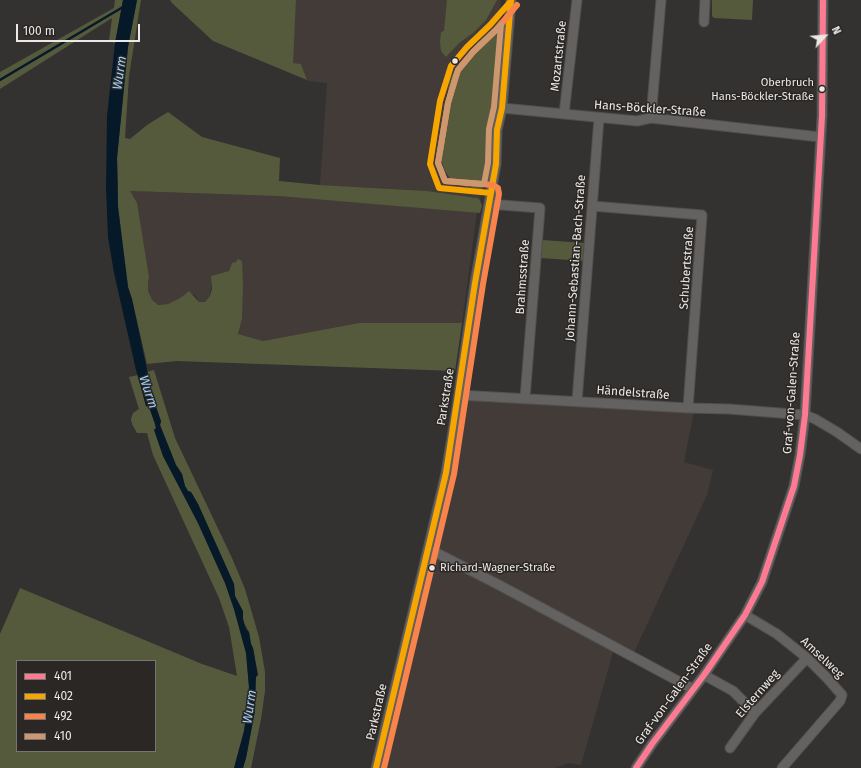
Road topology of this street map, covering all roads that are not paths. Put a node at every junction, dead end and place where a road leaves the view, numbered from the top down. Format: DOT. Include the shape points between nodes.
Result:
graph roads {
  1 [pos="511,0"];
  2 [pos="577,0"];
  3 [pos="661,0"];
  4 [pos="705,0"];
  5 [pos="823,0"];
  6 [pos="704,22"];
  7 [pos="502,108"];
  8 [pos="564,114"];
  9 [pos="599,118"];
  10 [pos="651,118"];
  11 [pos="820,136"];
  12 [pos="489,204"];
  13 [pos="592,206"];
  14 [pos="459,395"];
  15 [pos="525,398"];
  16 [pos="577,401"];
  17 [pos="688,408"];
  18 [pos="805,415"];
  19 [pos="861,449"];
  20 [pos="428,549"];
  21 [pos="745,615"];
  22 [pos="807,658"];
  23 [pos="704,675"];
  24 [pos="693,689"];
  25 [pos="755,713"];
  26 [pos="730,748"];
  27 [pos="376,768"];
  28 [pos="636,768"];
  29 [pos="782,768"];
  1 -- 7 [label="street, Parkstraße"];
  2 -- 8 [label="street, Mozartstraße"];
  3 -- 10 [label="street"];
  4 -- 6 [label="street"];
  5 -- 11 [label="street, Graf-von-Galen-Straße"];
  7 -- 8 [label="street, Hans-Böckler-Straße"];
  7 -- 12 [label="street, Parkstraße" via="497,130 496,164"];
  8 -- 9 [label="street, Hans-Böckler-Straße"];
  9 -- 10 [label="street, Hans-Böckler-Straße" via="637,121"];
  9 -- 13 [label="street, Johann-Sebastian-Bach-Straße"];
  10 -- 11 [label="street, Hans-Böckler-Straße"];
  11 -- 18 [label="street, Graf-von-Galen-Straße"];
  12 -- 14 [label="street, Parkstraße"];
  12 -- 15 [label="street, Brahmsstraße" via="540,208"];
  13 -- 16 [label="street, Johann-Sebastian-Bach-Straße"];
  13 -- 17 [label="street, Schubertstraße" via="702,216"];
  14 -- 15 [label="street, Händelstraße"];
  14 -- 20 [label="street, Parkstraße" via="446,473"];
  15 -- 16 [label="street, Händelstraße"];
  16 -- 17 [label="street, Händelstraße"];
  17 -- 18 [label="street, Händelstraße" via="729,408"];
  18 -- 19 [label="street" via="837,432"];
  18 -- 21 [label="street, Graf-von-Galen-Straße" via="794,486 762,582"];
  20 -- 24 [label="street"];
  20 -- 27 [label="street, Parkstraße"];
  21 -- 22 [label="street, Amselweg" via="777,634"];
  21 -- 23 [label="street, Graf-von-Galen-Straße"];
  22 -- 25 [label="street, Elsternweg"];
  22 -- 29 [label="street, Amselweg" via="842,695 840,701"];
  23 -- 24 [label="street, Graf-von-Galen-Straße"];
  23 -- 25 [label="street" via="733,691"];
  24 -- 28 [label="street, Graf-von-Galen-Straße"];
  25 -- 26 [label="street, Elsternweg"];
}
